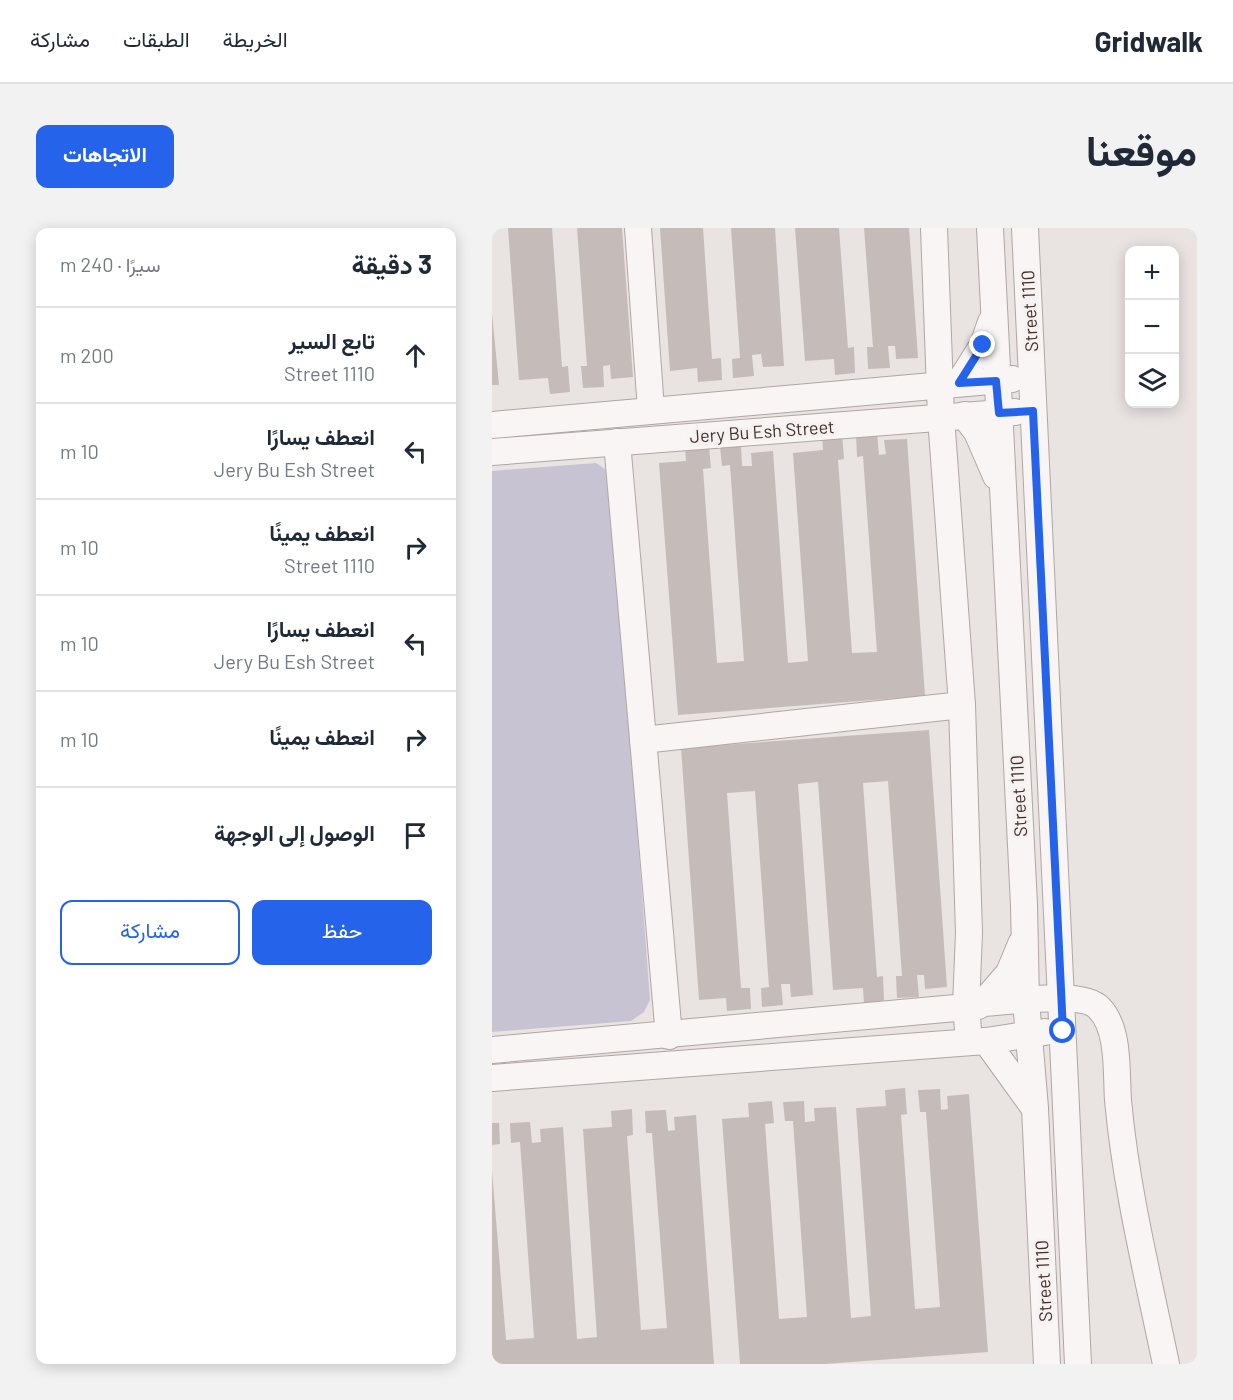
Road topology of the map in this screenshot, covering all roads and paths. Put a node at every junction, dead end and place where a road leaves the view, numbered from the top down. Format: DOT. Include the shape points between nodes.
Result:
graph roads {
  1 [pos="638,228"];
  2 [pos="934,228"];
  3 [pos="990,228"];
  4 [pos="1025,228"];
  5 [pos="994,314"];
  6 [pos="1032,378"];
  7 [pos="996,381"];
  8 [pos="949,384"];
  9 [pos="651,410"];
  10 [pos="1033,411"];
  11 [pos="999,413"];
  12 [pos="953,416"];
  13 [pos="492,425"];
  14 [pos="617,442"];
  15 [pos="492,452"];
  16 [pos="1003,499"];
  17 [pos="962,705"];
  18 [pos="643,740"];
  19 [pos="1024,937"];
  20 [pos="1061,999"];
  21 [pos="1026,1001"];
  22 [pos="975,1005"];
  23 [pos="1063,1031"];
  24 [pos="1029,1034"];
  25 [pos="669,1036"];
  26 [pos="977,1041"];
  27 [pos="492,1050"];
  28 [pos="492,1078"];
  29 [pos="1035,1108"];
  30 [pos="1047,1364"];
  31 [pos="1078,1364"];
  32 [pos="1166,1364"];
  1 -- 9 [label="street"];
  2 -- 8 [label="street"];
  3 -- 5 [label="street, Street 1110"];
  4 -- 6 [label="street, Street 1110"];
  5 -- 7 [label="street, Street 1110"];
  5 -- 8 [label="street" via="983,345"];
  6 -- 7 [label="street, Jery Bu Esh Street"];
  6 -- 10 [label="street, Street 1110"];
  7 -- 8 [label="street, Jery Bu Esh Street"];
  7 -- 11 [label="street, Street 1110"];
  8 -- 9 [label="street, Jery Bu Esh Street"];
  8 -- 12 [label="street"];
  9 -- 13 [label="street, Jery Bu Esh Street"];
  10 -- 11 [label="street, Jery Bu Esh Street"];
  10 -- 20 [label="street, Street 1110"];
  11 -- 12 [label="street, Jery Bu Esh Street"];
  11 -- 16 [label="street, Street 1110"];
  12 -- 14 [label="street, Jery Bu Esh Street"];
  12 -- 16 [label="street" via="977,432"];
  12 -- 17 [label="street"];
  14 -- 15 [label="street, Jery Bu Esh Street"];
  14 -- 18 [label="street"];
  16 -- 19 [label="street, Street 1110"];
  17 -- 18 [label="street"];
  17 -- 22 [label="street"];
  18 -- 25 [label="street"];
  19 -- 21 [label="street, Street 1110"];
  19 -- 22 [label="street" via="1009,973"];
  20 -- 21 [label="street"];
  20 -- 23 [label="street, Street 1110"];
  20 -- 32 [label="street" via="1099,1007 1108,1024 1114,1045 1123,1154"];
  21 -- 22 [label="street"];
  21 -- 24 [label="street, Street 1110"];
  22 -- 25 [label="street"];
  22 -- 26 [label="street"];
  23 -- 24 [label="street"];
  23 -- 31 [label="street, Street 1110"];
  24 -- 26 [label="street"];
  24 -- 29 [label="street, Street 1110"];
  25 -- 27 [label="street"];
  26 -- 28 [label="street"];
  26 -- 29 [label="street"];
  29 -- 30 [label="street, Street 1110"];
}
